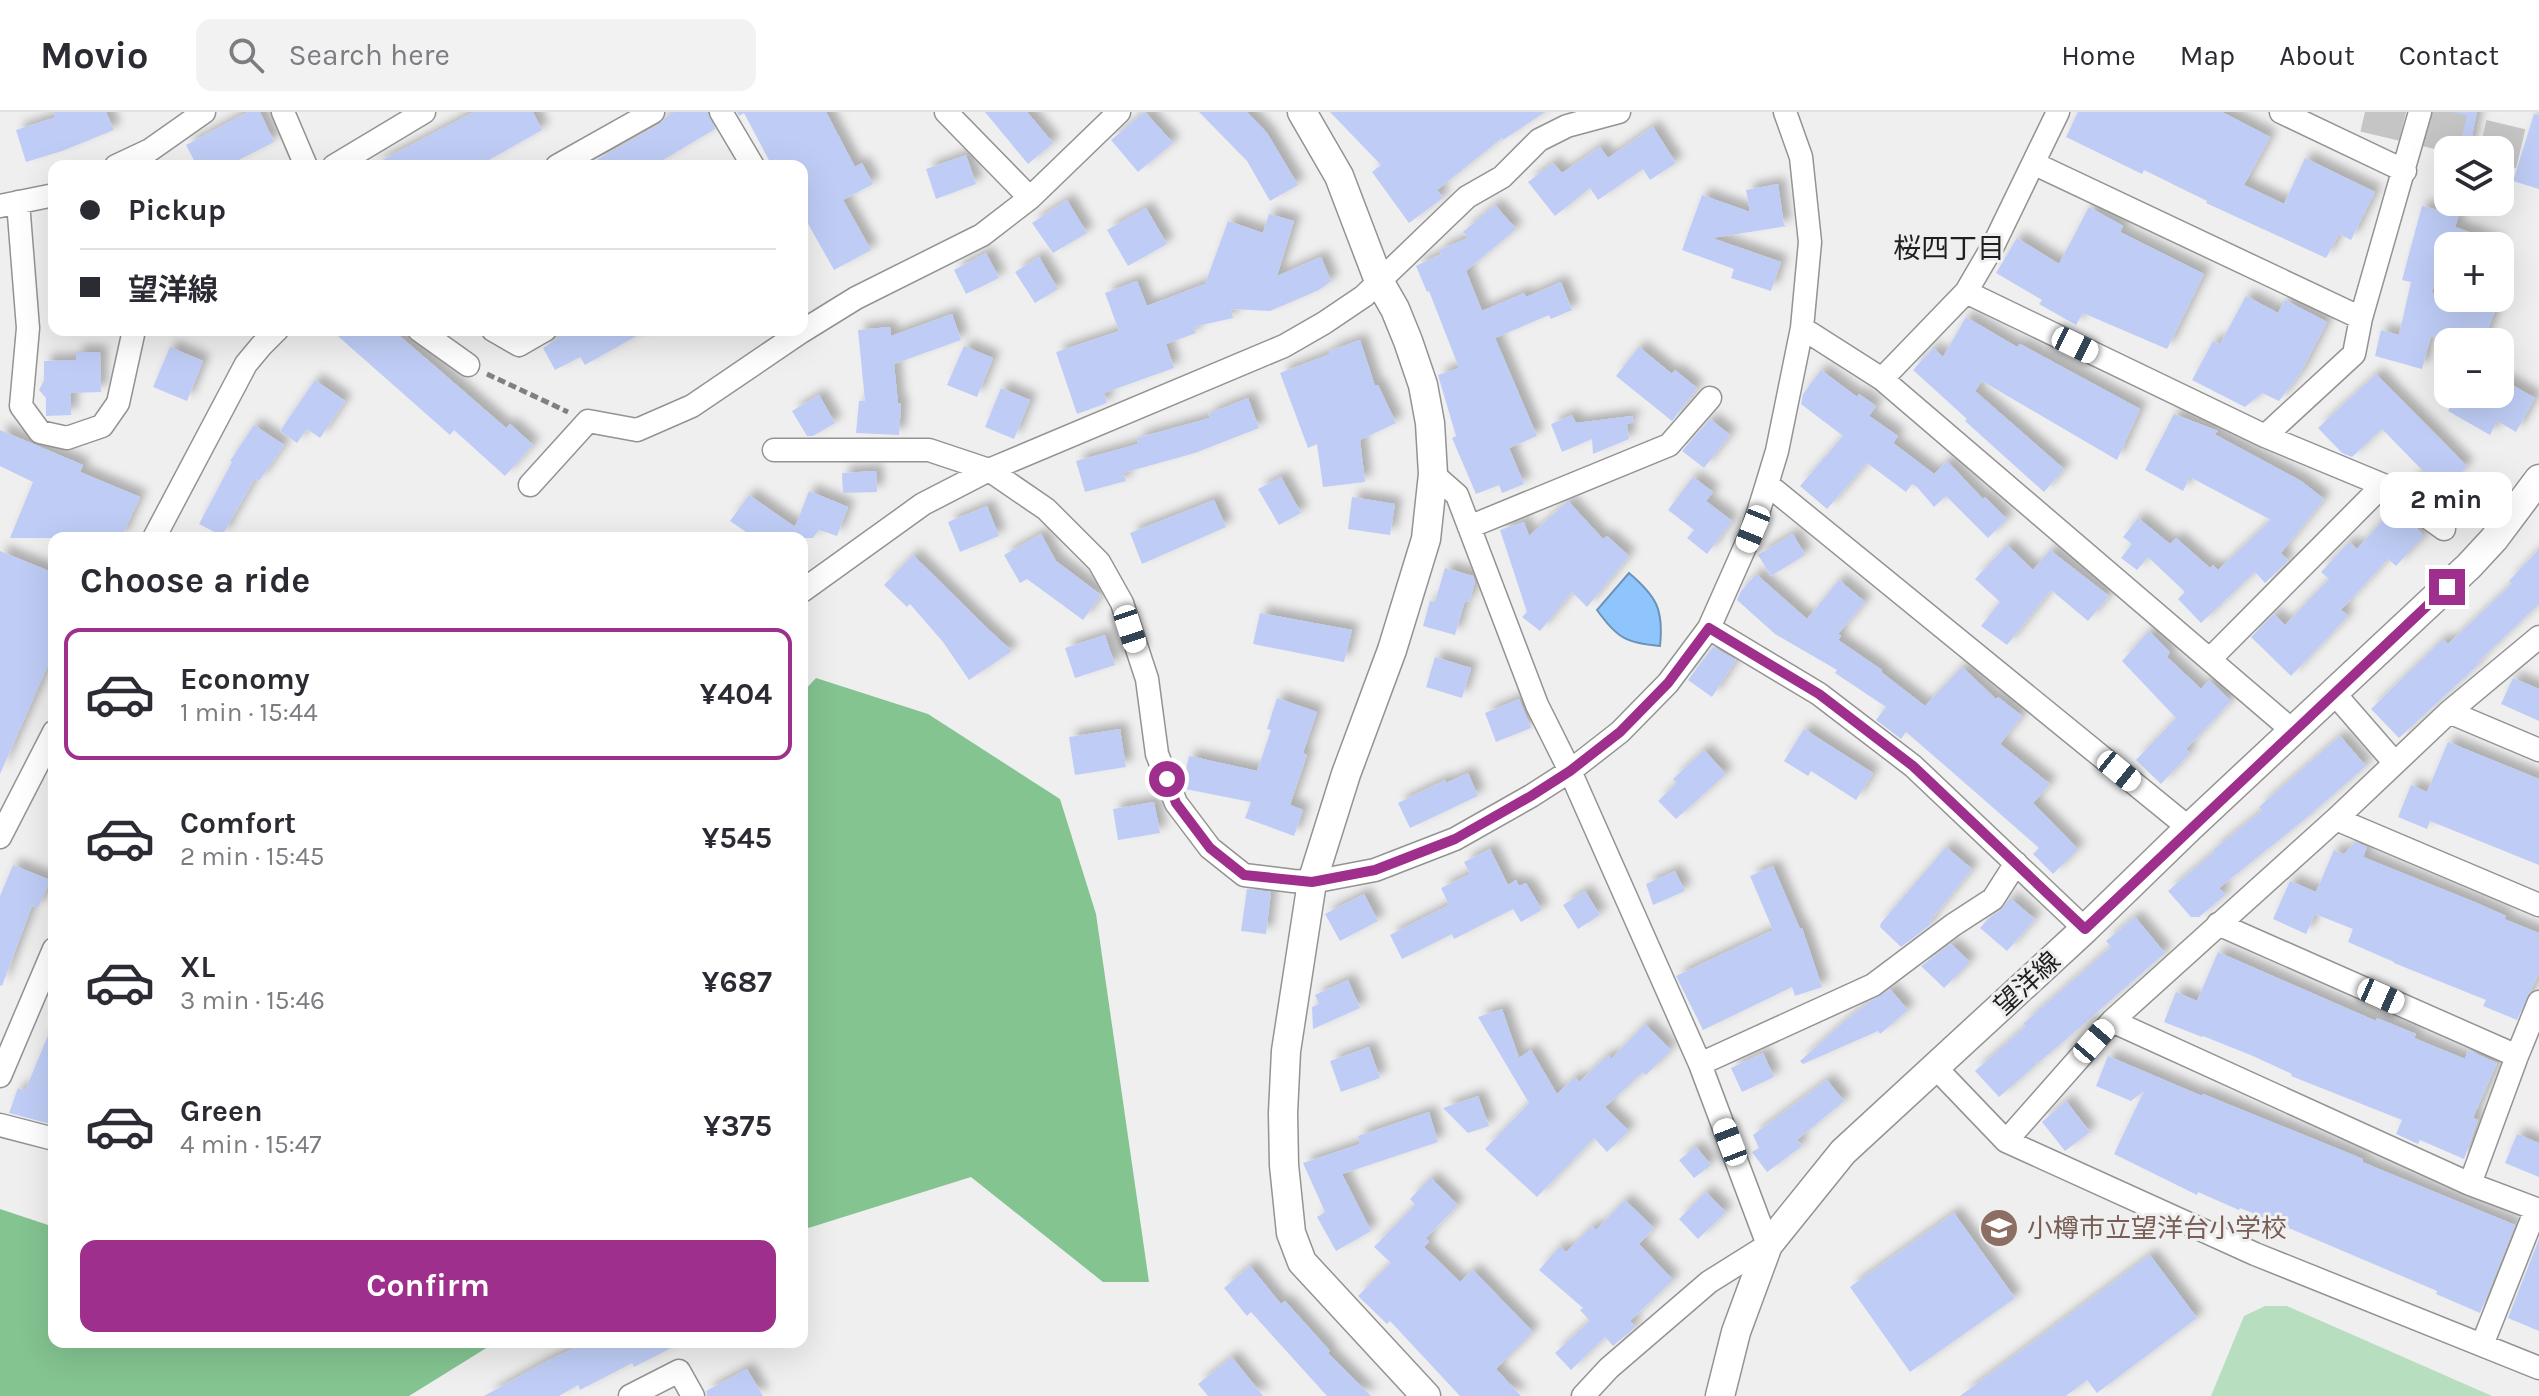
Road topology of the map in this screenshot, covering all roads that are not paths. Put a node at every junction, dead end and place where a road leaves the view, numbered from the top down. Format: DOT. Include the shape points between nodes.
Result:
graph roads {
  1 [pos="204,112"];
  2 [pos="283,112"];
  3 [pos="424,112"];
  4 [pos="653,112"];
  5 [pos="721,112"];
  6 [pos="946,112"];
  7 [pos="1119,112"];
  8 [pos="1302,112"];
  9 [pos="1619,112"];
  10 [pos="1785,112"];
  11 [pos="2058,112"];
  12 [pos="2281,112"];
  13 [pos="2420,112"];
  14 [pos="129,160"];
  15 [pos="303,160"];
  16 [pos="344,160"];
  17 [pos="568,160"];
  18 [pos="749,160"];
  19 [pos="2035,164"];
  20 [pos="2405,171"];
  21 [pos="48,196"];
  22 [pos="1030,198"];
  23 [pos="9,204"];
  24 [pos="1379,281"];
  25 [pos="1966,292"];
  26 [pos="2361,318"];
  27 [pos="808,328"];
  28 [pos="1802,328"];
  29 [pos="133,336"];
  30 [pos="271,336"];
  31 [pos="427,336"];
  32 [pos="503,336"];
  33 [pos="535,336"];
  34 [pos="795,336"];
  35 [pos="468,365"];
  36 [pos="1882,379"];
  37 [pos="1710,398"];
  38 [pos="2265,436"];
  39 [pos="774,450"];
  40 [pos="989,470"];
  41 [pos="1433,474"];
  42 [pos="2539,479"];
  43 [pos="1767,484"];
  44 [pos="530,485"];
  45 [pos="2383,485"];
  46 [pos="1469,527"];
  47 [pos="2444,529"];
  48 [pos="157,532"];
  49 [pos="808,587"];
  50 [pos="1709,628"];
  51 [pos="2539,637"];
  52 [pos="2210,659"];
  53 [pos="2334,693"];
  54 [pos="2449,712"];
  55 [pos="2293,731"];
  56 [pos="48,744"];
  57 [pos="2539,750"];
  58 [pos="2394,762"];
  59 [pos="1570,771"];
  60 [pos="2336,819"];
  61 [pos="2189,828"];
  62 [pos="1,834"];
  63 [pos="2016,863"];
  64 [pos="1312,882"];
  65 [pos="2539,905"];
  66 [pos="2218,924"];
  67 [pos="2085,929"];
  68 [pos="48,963"];
  69 [pos="2539,1002"];
  70 [pos="2112,1021"];
  71 [pos="2517,1056"];
  72 [pos="1700,1064"];
  73 [pos="1936,1068"];
  74 [pos="0,1076"];
  75 [pos="0,1125"];
  76 [pos="48,1137"];
  77 [pos="2006,1141"];
  78 [pos="2470,1184"];
  79 [pos="2538,1210"];
  80 [pos="1768,1245"];
  81 [pos="2482,1345"];
  82 [pos="2539,1368"];
  83 [pos="630,1396"];
  84 [pos="693,1396"];
  85 [pos="1426,1396"];
  86 [pos="1583,1396"];
  87 [pos="1720,1396"];
  1 -- 14 [label="street"];
  2 -- 15 [label="street"];
  3 -- 16 [label="street"];
  4 -- 17 [label="street"];
  5 -- 18 [label="street"];
  6 -- 22 [label="street"];
  7 -- 22 [label="street"];
  8 -- 24 [label="street" via="1339,176"];
  9 -- 24 [label="street" via="1539,140 1502,177 1467,197"];
  10 -- 28 [label="street" via="1801,157 1810,242"];
  11 -- 19 [label="street"];
  12 -- 20 [label="street"];
  13 -- 20 [label="street"];
  19 -- 25 [label="street"];
  19 -- 26 [label="street"];
  20 -- 26 [label="street"];
  21 -- 23 [label="street"];
  22 -- 27 [label="street" via="982,235"];
  23 -- 29 [label="street" via="28,328 21,406 40,432 67,438 102,426 118,403"];
  24 -- 40 [label="street" via="1284,346"];
  24 -- 41 [label="street" via="1423,385"];
  25 -- 36 [label="street"];
  25 -- 38 [label="street"];
  26 -- 38 [label="street" via="2354,354"];
  28 -- 36 [label="street"];
  28 -- 43 [label="street"];
  30 -- 48 [label="street" via="246,364"];
  31 -- 35 [label="street"];
  32 -- 33 [label="street" via="519,345"];
  34 -- 44 [label="street" via="692,406 637,430 588,421"];
  36 -- 52 [label="street"];
  37 -- 46 [label="street" via="1669,445"];
  38 -- 45 [label="street"];
  39 -- 40 [label="street" via="929,450"];
  40 -- 49 [label="street" via="923,504"];
  40 -- 64 [label="street" via="1046,509 1099,562 1122,603 1147,679 1157,754 1176,803 1210,848 1244,875"];
  41 -- 46 [label="street" via="1457,495"];
  41 -- 64 [label="street" via="1426,539"];
  42 -- 53 [label="street, 望洋線" via="2469,566"];
  43 -- 50 [label="street"];
  43 -- 61 [label="street"];
  45 -- 47 [label="street"];
  45 -- 52 [label="street"];
  46 -- 59 [label="street" via="1537,705"];
  50 -- 59 [label="street" via="1668,683 1620,732"];
  50 -- 63 [label="street" via="1819,694 1901,757"];
  51 -- 54 [label="street"];
  52 -- 55 [label="street"];
  53 -- 55 [label="street, 望洋線"];
  53 -- 58 [label="street"];
  54 -- 57 [label="street"];
  54 -- 58 [label="street"];
  55 -- 61 [label="street, 望洋線"];
  56 -- 62 [label="street"];
  58 -- 60 [label="street"];
  59 -- 64 [label="street" via="1455,839 1375,870"];
  59 -- 72 [label="street"];
  60 -- 65 [label="street"];
  60 -- 66 [label="street"];
  61 -- 67 [label="street, 望洋線"];
  63 -- 67 [label="street"];
  63 -- 72 [label="street" via="1993,899 1873,985"];
  64 -- 85 [label="street" via="1286,1051 1284,1165 1291,1233 1302,1262"];
  66 -- 70 [label="street"];
  66 -- 71 [label="street"];
  67 -- 73 [label="street, 望洋線"];
  68 -- 74 [label="street"];
  69 -- 71 [label="street"];
  70 -- 77 [label="street"];
  70 -- 78 [label="street"];
  71 -- 78 [label="street"];
  72 -- 80 [label="street"];
  73 -- 77 [label="street"];
  73 -- 80 [label="street, 望洋線" via="1843,1152"];
  75 -- 76 [label="street"];
  77 -- 81 [label="street" via="2255,1254"];
  78 -- 79 [label="street"];
  79 -- 81 [label="street"];
  80 -- 86 [label="street" via="1709,1282"];
  80 -- 87 [label="street, 望洋線" via="1736,1332"];
  81 -- 82 [label="street"];
  83 -- 84 [label="street" via="679,1371"];
}
